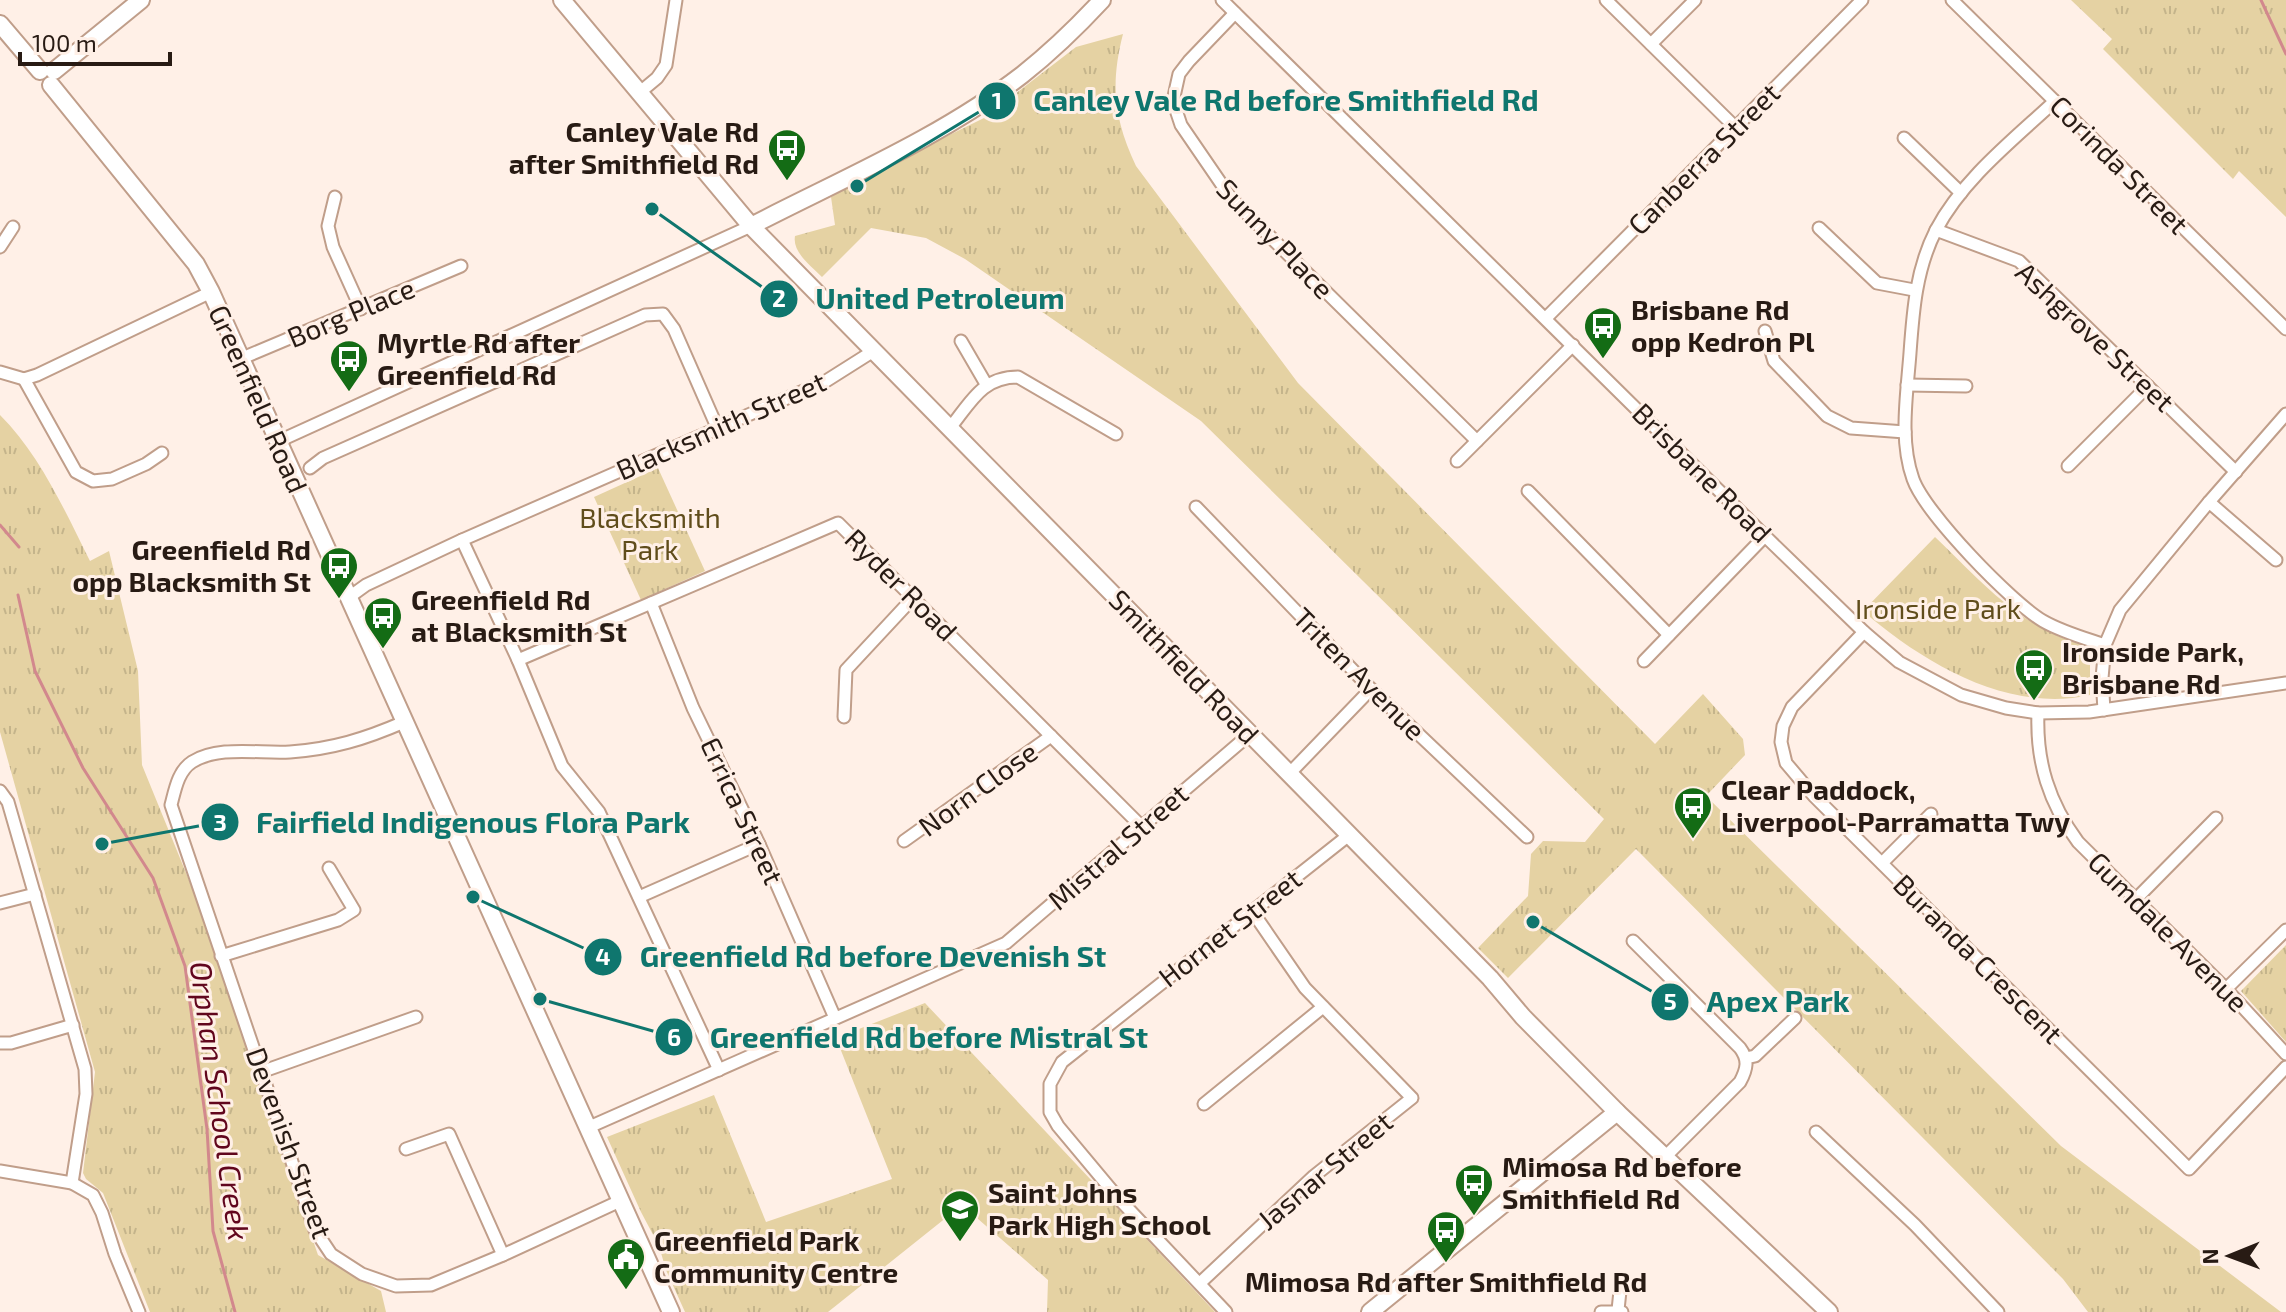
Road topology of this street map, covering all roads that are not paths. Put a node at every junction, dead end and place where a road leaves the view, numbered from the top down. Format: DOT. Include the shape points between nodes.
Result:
graph roads {
  1 [pos="141,0"];
  2 [pos="562,0"];
  3 [pos="676,0"];
  4 [pos="1102,0"];
  5 [pos="1222,0"];
  6 [pos="1606,0"];
  7 [pos="1695,0"];
  8 [pos="1862,0"];
  9 [pos="1952,0"];
  10 [pos="1235,13"];
  11 [pos="0,24"];
  12 [pos="1651,44"];
  13 [pos="48,76"];
  14 [pos="639,93"];
  15 [pos="2055,101"];
  16 [pos="1736,128"];
  17 [pos="1904,138"];
  18 [pos="1961,193"];
  19 [pos="335,197"];
  20 [pos="751,226"];
  21 [pos="13,227"];
  22 [pos="1819,228"];
  23 [pos="1936,230"];
  24 [pos="0,247"];
  25 [pos="461,266"];
  26 [pos="1914,290"];
  27 [pos="211,292"];
  28 [pos="361,309"];
  29 [pos="1546,318"];
  30 [pos="2286,329"];
  31 [pos="1765,331"];
  32 [pos="961,341"];
  33 [pos="1573,345"];
  34 [pos="875,350"];
  35 [pos="240,359"];
  36 [pos="0,372"];
  37 [pos="24,379"];
  38 [pos="986,384"];
  39 [pos="1907,385"];
  40 [pos="1966,386"];
  41 [pos="2148,386"];
  42 [pos="2286,414"];
  43 [pos="717,427"];
  44 [pos="950,428"];
  45 [pos="1905,432"];
  46 [pos="1116,434"];
  47 [pos="279,441"];
  48 [pos="1477,441"];
  49 [pos="162,453"];
  50 [pos="1457,461"];
  51 [pos="2068,466"];
  52 [pos="310,468"];
  53 [pos="2236,472"];
  54 [pos="1528,491"];
  55 [pos="2209,502"];
  56 [pos="1196,507"];
  57 [pos="1765,536"];
  58 [pos="462,540"];
  59 [pos="2276,560"];
  60 [pos="348,598"];
  61 [pos="913,598"];
  62 [pos="651,603"];
  63 [pos="1864,632"];
  64 [pos="1669,635"];
  65 [pos="2105,645"];
  66 [pos="518,660"];
  67 [pos="1644,661"];
  68 [pos="2286,683"];
  69 [pos="1371,689"];
  70 [pos="2104,710"];
  71 [pos="2038,713"];
  72 [pos="844,717"];
  73 [pos="404,722"];
  74 [pos="1250,734"];
  75 [pos="1051,736"];
  76 [pos="1289,774"];
  77 [pos="0,791"];
  78 [pos="1931,814"];
  79 [pos="2216,818"];
  80 [pos="1142,827"];
  81 [pos="1349,835"];
  82 [pos="1527,837"];
  83 [pos="904,841"];
  84 [pos="759,844"];
  85 [pos="1882,863"];
  86 [pos="329,868"];
  87 [pos="35,894"];
  88 [pos="639,897"];
  89 [pos="2136,899"];
  90 [pos="0,903"];
  91 [pos="1252,911"];
  92 [pos="2286,930"];
  93 [pos="1633,941"];
  94 [pos="221,956"];
  95 [pos="2226,989"];
  96 [pos="1323,1007"];
  97 [pos="416,1017"];
  98 [pos="835,1018"];
  99 [pos="1795,1018"];
  100 [pos="73,1025"];
  101 [pos="0,1043"];
  102 [pos="2286,1054"];
  103 [pos="1746,1058"];
  104 [pos="2286,1067"];
  105 [pos="719,1070"];
  106 [pos="261,1072"];
  107 [pos="1204,1104"];
  108 [pos="1617,1112"];
  109 [pos="587,1128"];
  110 [pos="1816,1132"];
  111 [pos="406,1149"];
  112 [pos="1666,1156"];
  113 [pos="0,1171"];
  114 [pos="72,1183"];
  115 [pos="620,1201"];
  116 [pos="503,1255"];
  117 [pos="1200,1283"];
  118 [pos="1620,1291"];
  119 [pos="1620,1311"];
  120 [pos="139,1312"];
  121 [pos="671,1312"];
  122 [pos="1226,1312"];
  123 [pos="1370,1312"];
  124 [pos="1601,1312"];
  125 [pos="1829,1312"];
  126 [pos="1998,1312"];
  1 -- 13 [label="main road"];
  2 -- 14 [label="main road, Smithfield Road"];
  3 -- 14 [label="street" via="666,65"];
  4 -- 20 [label="main road" via="1070,35 978,106"];
  5 -- 10 [label="street, Brisbane Road"];
  6 -- 12 [label="street"];
  7 -- 12 [label="street"];
  8 -- 16 [label="street, Canberra Street"];
  9 -- 15 [label="street, Corinda Street"];
  10 -- 29 [label="street, Brisbane Road"];
  10 -- 48 [label="street, Sunny Place" via="1179,74 1173,101 1181,125 1231,198"];
  11 -- 13 [label="main road, Greenfield Road"];
  12 -- 16 [label="street"];
  13 -- 27 [label="main road, Greenfield Road" via="196,264"];
  14 -- 20 [label="main road, Smithfield Road"];
  15 -- 18 [label="street"];
  15 -- 30 [label="street, Corinda Street"];
  16 -- 29 [label="street, Canberra Street"];
  17 -- 18 [label="street"];
  18 -- 23 [label="street"];
  19 -- 28 [label="street" via="328,226"];
  20 -- 34 [label="main road, Smithfield Road"];
  20 -- 47 [label="street"];
  21 -- 24 [label="street"];
  22 -- 26 [label="street" via="1877,283"];
  23 -- 26 [label="street"];
  23 -- 41 [label="street, Ashgrove Street" via="2019,261"];
  25 -- 28 [label="street, Borg Place"];
  26 -- 39 [label="street"];
  27 -- 35 [label="main road, Greenfield Road"];
  27 -- 37 [label="street"];
  28 -- 35 [label="street, Borg Place"];
  29 -- 33 [label="street, Brisbane Road"];
  31 -- 45 [label="street" via="1774,361 1827,416 1851,428"];
  32 -- 38 [label="street"];
  33 -- 48 [label="street"];
  33 -- 57 [label="street, Brisbane Road"];
  34 -- 43 [label="street, Blacksmith Street" via="826,381"];
  34 -- 44 [label="main road, Smithfield Road"];
  35 -- 47 [label="main road, Greenfield Road"];
  36 -- 37 [label="street"];
  37 -- 49 [label="street" via="76,472 93,481 112,479"];
  38 -- 44 [label="street"];
  38 -- 46 [label="street" via="1018,377"];
  39 -- 40 [label="street"];
  39 -- 45 [label="street"];
  41 -- 51 [label="street"];
  41 -- 53 [label="street, Ashgrove Street"];
  42 -- 53 [label="street"];
  43 -- 52 [label="street" via="674,329 663,314 645,315"];
  43 -- 58 [label="street, Blacksmith Street"];
  44 -- 74 [label="main road, Smithfield Road"];
  45 -- 65 [label="street" via="1912,478 1938,521 2026,609 2060,629"];
  47 -- 60 [label="main road, Greenfield Road"];
  48 -- 50 [label="street"];
  53 -- 55 [label="street"];
  54 -- 64 [label="street"];
  55 -- 59 [label="street"];
  55 -- 65 [label="street" via="2130,597"];
  56 -- 69 [label="street, Triten Avenue"];
  57 -- 63 [label="street, Brisbane Road"];
  57 -- 64 [label="street"];
  58 -- 60 [label="street, Blacksmith Street"];
  58 -- 66 [label="street"];
  60 -- 73 [label="main road, Greenfield Road"];
  61 -- 62 [label="street, Ryder Road" via="838,523"];
  61 -- 72 [label="street" via="846,670"];
  61 -- 75 [label="street, Ryder Road"];
  62 -- 66 [label="street, Ryder Road"];
  62 -- 84 [label="street, Errica Street" via="693,708"];
  63 -- 71 [label="street, Brisbane Road" via="1899,662 1944,687 1989,704"];
  63 -- 85 [label="street, Buranda Crescent" via="1792,707 1781,742 1795,774"];
  64 -- 67 [label="street"];
  65 -- 70 [label="street"];
  66 -- 88 [label="street" via="562,766 599,812"];
  68 -- 70 [label="street, Brisbane Road"];
  69 -- 76 [label="street"];
  69 -- 82 [label="street, Triten Avenue"];
  70 -- 71 [label="street, Brisbane Road"];
  71 -- 89 [label="street, Gumdale Avenue" via="2043,774 2051,799 2078,842"];
  73 -- 94 [label="street, Devenish Street" via="363,740 329,747 206,754 189,763 171,805"];
  73 -- 109 [label="main road, Greenfield Road"];
  74 -- 76 [label="main road, Smithfield Road"];
  74 -- 80 [label="street, Mistral Street"];
  75 -- 80 [label="street, Ryder Road"];
  75 -- 83 [label="street, Norn Close"];
  76 -- 81 [label="main road, Smithfield Road"];
  77 -- 87 [label="street" via="8,802"];
  78 -- 85 [label="street"];
  79 -- 89 [label="street"];
  80 -- 98 [label="street, Mistral Street" via="1006,943"];
  81 -- 91 [label="street, Hornet Street"];
  81 -- 108 [label="main road, Smithfield Road"];
  84 -- 88 [label="street"];
  84 -- 98 [label="street, Errica Street"];
  85 -- 104 [label="street, Buranda Crescent" via="2189,1169"];
  86 -- 94 [label="street" via="354,910 338,920"];
  87 -- 90 [label="street"];
  87 -- 100 [label="street"];
  88 -- 105 [label="street"];
  89 -- 95 [label="street, Gumdale Avenue"];
  91 -- 96 [label="street, Jasnar Street"];
  91 -- 117 [label="street, Hornet Street" via="1062,1062 1050,1084 1050,1112 1058,1126"];
  92 -- 95 [label="street"];
  93 -- 103 [label="street"];
  94 -- 106 [label="street, Devenish Street"];
  95 -- 102 [label="street, Gumdale Avenue"];
  96 -- 107 [label="street"];
  96 -- 117 [label="street, Jasnar Street" via="1412,1098 1314,1176"];
  97 -- 106 [label="street"];
  98 -- 105 [label="street, Mistral Street"];
  99 -- 103 [label="street" via="1755,1056"];
  100 -- 101 [label="street"];
  100 -- 114 [label="street" via="86,1086"];
  103 -- 112 [label="street" via="1740,1082"];
  105 -- 109 [label="street, Mistral Street"];
  106 -- 116 [label="street, Devenish Street" via="315,1230 331,1254 362,1274 396,1286 431,1285"];
  108 -- 112 [label="main road, Smithfield Road"];
  108 -- 123 [label="main road"];
  109 -- 115 [label="main road, Greenfield Road"];
  110 -- 126 [label="street"];
  111 -- 116 [label="street" via="449,1134"];
  112 -- 125 [label="main road, Smithfield Road"];
  113 -- 114 [label="street"];
  114 -- 120 [label="street" via="86,1189 98,1204"];
  115 -- 116 [label="street, Devenish Street"];
  115 -- 121 [label="main road, Greenfield Road"];
  117 -- 122 [label="street, Hornet Street"];
  118 -- 119 [label="street"];
  119 -- 124 [label="street"];
}
